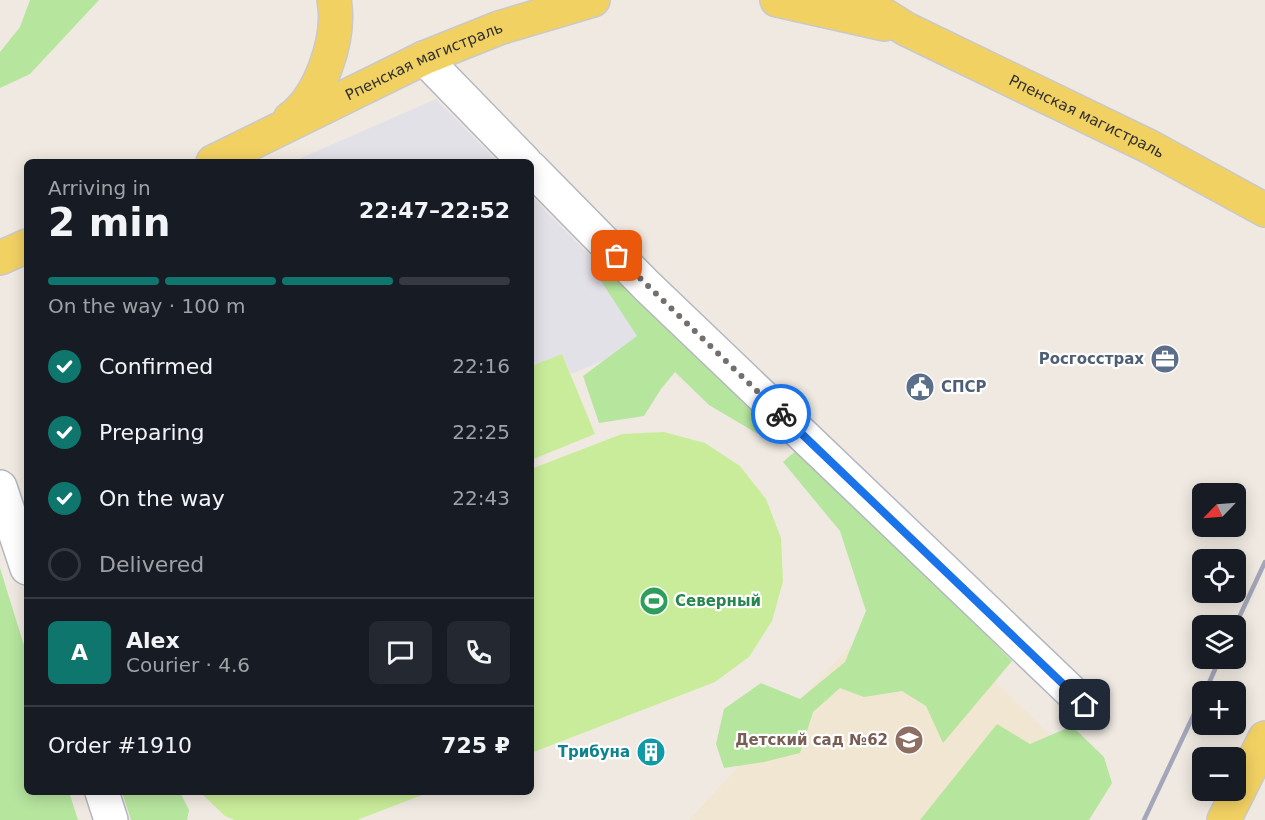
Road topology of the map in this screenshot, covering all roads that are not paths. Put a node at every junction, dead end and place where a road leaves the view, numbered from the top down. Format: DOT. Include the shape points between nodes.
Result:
graph roads {
  1 [pos="334,0"];
  2 [pos="593,0"];
  3 [pos="777,0"];
  4 [pos="860,0"];
  5 [pos="906,28"];
  6 [pos="424,58"];
  7 [pos="261,140"];
  8 [pos="220,159"];
  9 [pos="522,159"];
  10 [pos="534,171"];
  11 [pos="1265,210"];
  12 [pos="24,247"];
  13 [pos="0,258"];
  14 [pos="0,487"];
  15 [pos="24,559"];
  16 [pos="1085,705"];
  17 [pos="1265,738"];
  18 [pos="103,795"];
  19 [pos="111,820"];
  20 [pos="1224,820"];
  1 -- 7 [label="main road, Рпенская магистраль" via="337,13 321,80 300,112"];
  2 -- 6 [label="main road, Рпенская магистраль" via="499,28"];
  3 -- 5 [label="main road, Рпенская магистраль"];
  4 -- 5 [label="main road, Рпенская магистраль"];
  5 -- 11 [label="main road, Рпенская магистраль" via="1150,147"];
  6 -- 7 [label="main road, Рпенская магистраль"];
  6 -- 9 [label="street"];
  7 -- 8 [label="main road, Рпенская магистраль"];
  10 -- 16 [label="street" via="647,286"];
  12 -- 13 [label="main road"];
  14 -- 15 [label="street"];
  17 -- 20 [label="main road"];
  18 -- 19 [label="street"];
}
